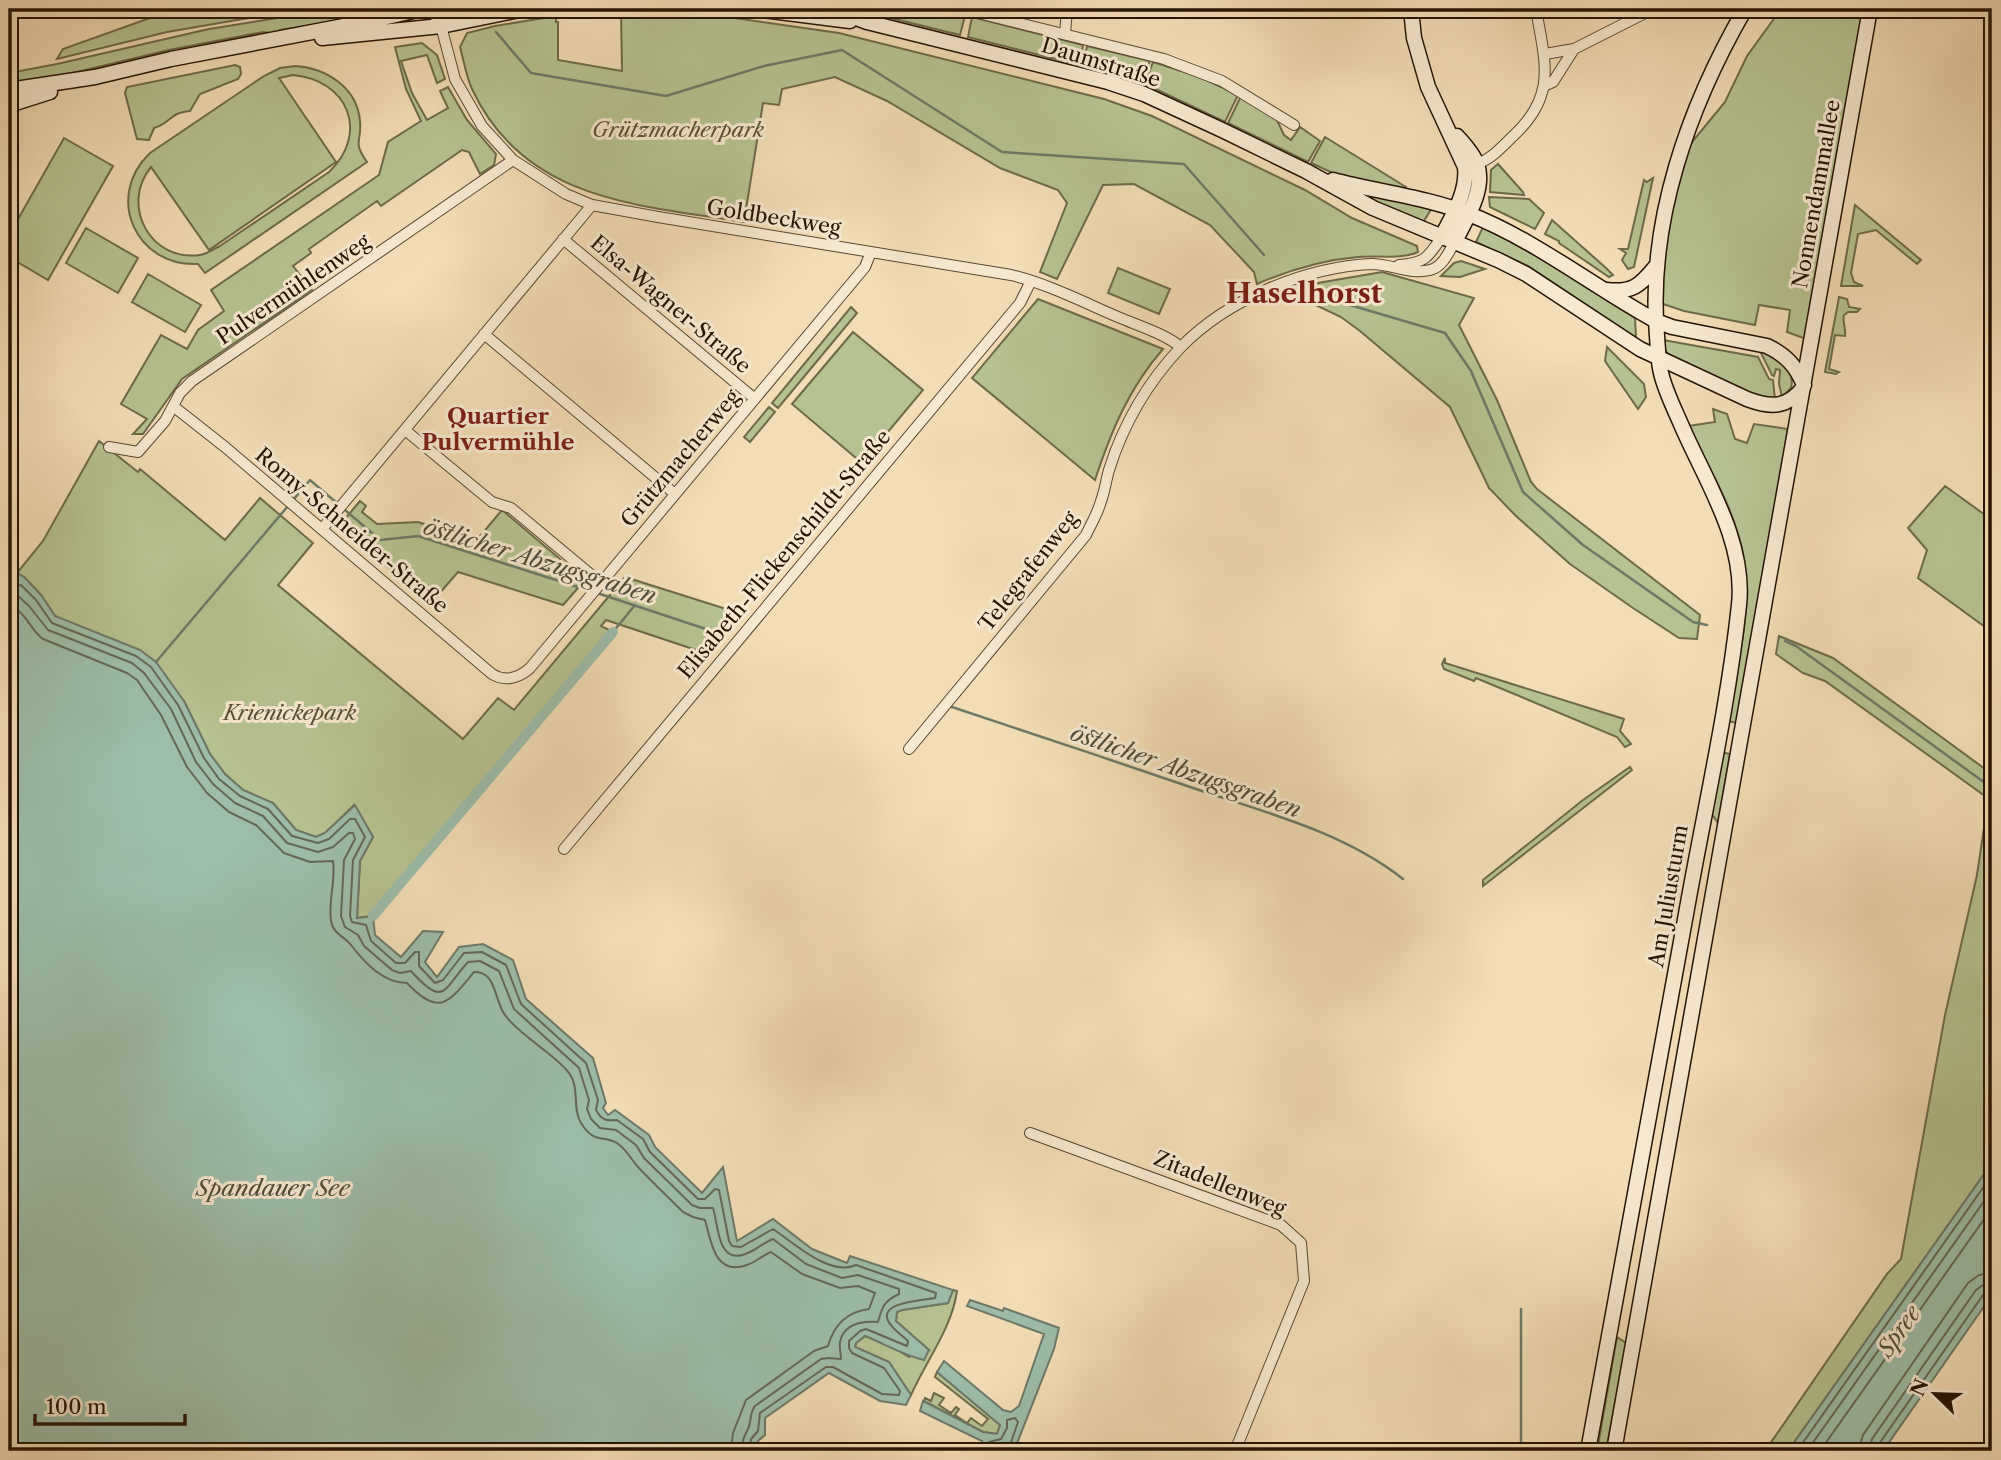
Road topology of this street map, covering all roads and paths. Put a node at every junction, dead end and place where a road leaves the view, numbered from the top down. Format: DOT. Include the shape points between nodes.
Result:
graph roads {
  1 [pos="422,9"];
  2 [pos="435,9"];
  3 [pos="524,9"];
  4 [pos="754,9"];
  5 [pos="832,9"];
  6 [pos="962,9"];
  7 [pos="1067,9"];
  8 [pos="1411,9"];
  9 [pos="1536,9"];
  10 [pos="1653,9"];
  11 [pos="1745,9"];
  12 [pos="1870,9"];
  13 [pos="867,22"];
  14 [pos="441,26"];
  15 [pos="1065,34"];
  16 [pos="247,45"];
  17 [pos="1574,49"];
  18 [pos="1545,54"];
  19 [pos="95,77"];
  20 [pos="1544,86"];
  21 [pos="9,90"];
  22 [pos="9,105"];
  23 [pos="1443,119"];
  24 [pos="1294,125"];
  25 [pos="513,160"];
  26 [pos="1477,164"];
  27 [pos="1312,174"];
  28 [pos="592,205"];
  29 [pos="1462,211"];
  30 [pos="563,239"];
  31 [pos="1447,241"];
  32 [pos="871,252"];
  33 [pos="1656,266"];
  34 [pos="1031,281"];
  35 [pos="1604,289"];
  36 [pos="1656,321"];
  37 [pos="484,334"];
  38 [pos="1181,347"];
  39 [pos="1659,358"];
  40 [pos="1804,387"];
  41 [pos="755,399"];
  42 [pos="173,407"];
  43 [pos="405,430"];
  44 [pos="109,447"];
  45 [pos="675,494"];
  46 [pos="322,529"];
  47 [pos="598,586"];
  48 [pos="509,678"];
  49 [pos="1719,731"];
  50 [pos="1742,735"];
  51 [pos="909,749"];
  52 [pos="564,849"];
  53 [pos="1030,1133"];
  54 [pos="1235,1451"];
  55 [pos="1588,1451"];
  56 [pos="1614,1451"];
  1 -- 16 [label="main road"];
  2 -- 14 [label="main road"];
  3 -- 14 [label="main road"];
  4 -- 13 [label="main road, Daumstraße"];
  5 -- 13 [label="main road, Daumstraße"];
  6 -- 15 [label="street, Daumstraße"];
  7 -- 15 [label="street"];
  8 -- 23 [label="main road" via="1422,69"];
  9 -- 18 [label="street"];
  10 -- 17 [label="street"];
  11 -- 33 [label="main road" via="1690,126 1666,206"];
  12 -- 40 [label="main road, Nonnendammallee"];
  13 -- 27 [label="main road, Daumstraße" via="1139,92"];
  14 -- 16 [label="main road"];
  14 -- 25 [label="street, Goldbeckweg" via="455,79 469,106"];
  15 -- 24 [label="street, Daumstraße" via="1209,75"];
  16 -- 19 [label="main road"];
  17 -- 18 [label="street"];
  17 -- 20 [label="street" via="1553,82"];
  18 -- 20 [label="street"];
  19 -- 21 [label="main road"];
  19 -- 22 [label="main road"];
  20 -- 26 [label="street" via="1520,131"];
  23 -- 26 [label="main road"];
  23 -- 29 [label="main road" via="1465,167"];
  25 -- 28 [label="street, Goldbeckweg"];
  25 -- 42 [label="street, Pulvermühlenweg" via="195,379"];
  26 -- 29 [label="main road" via="1479,185"];
  27 -- 29 [label="main road, Daumstraße"];
  27 -- 31 [label="main road, Daumstraße"];
  28 -- 30 [label="street"];
  28 -- 32 [label="street, Goldbeckweg"];
  29 -- 31 [label="main road"];
  29 -- 35 [label="main road, Daumstraße" via="1533,244"];
  30 -- 37 [label="street"];
  30 -- 41 [label="street, Elsa-Wagner-Straße"];
  31 -- 38 [label="street, Telegrafenweg" via="1422,262 1329,271 1273,287 1219,316"];
  31 -- 39 [label="main road, Daumstraße" via="1526,274"];
  32 -- 34 [label="street, Goldbeckweg"];
  32 -- 41 [label="street, Grützmacherweg" via="865,267"];
  33 -- 35 [label="main road" via="1634,288"];
  33 -- 36 [label="main road"];
  34 -- 38 [label="street, Goldbeckweg"];
  34 -- 52 [label="street, Elisabeth-Flickenschildt-Straße" via="1020,303"];
  35 -- 36 [label="main road, Daumstraße"];
  36 -- 39 [label="main road, Am Juliusturm"];
  36 -- 40 [label="main road, Daumstraße" via="1768,346 1793,364"];
  37 -- 43 [label="street"];
  37 -- 45 [label="street"];
  38 -- 51 [label="street, Telegrafenweg" via="1128,422 1086,535"];
  39 -- 40 [label="main road, Daumstraße" via="1765,405 1788,403"];
  39 -- 49 [label="main road, Am Juliusturm" via="1669,395 1733,543 1740,601"];
  40 -- 50 [label="main road"];
  41 -- 45 [label="street, Grützmacherweg"];
  42 -- 44 [label="street, Pulvermühlenweg" via="138,452"];
  42 -- 46 [label="street, Romy-Schneider-Straße"];
  43 -- 46 [label="street"];
  43 -- 47 [label="street" via="492,502 512,508"];
  45 -- 47 [label="street, Grützmacherweg"];
  46 -- 48 [label="street, Romy-Schneider-Straße" via="492,674"];
  47 -- 48 [label="street, Grützmacherweg" via="530,668"];
  49 -- 50 [label="main road"];
  49 -- 55 [label="main road, Am Juliusturm"];
  50 -- 56 [label="main road"];
  53 -- 54 [label="street, Zitadellenweg" via="1281,1225 1301,1242 1304,1281"];
}
